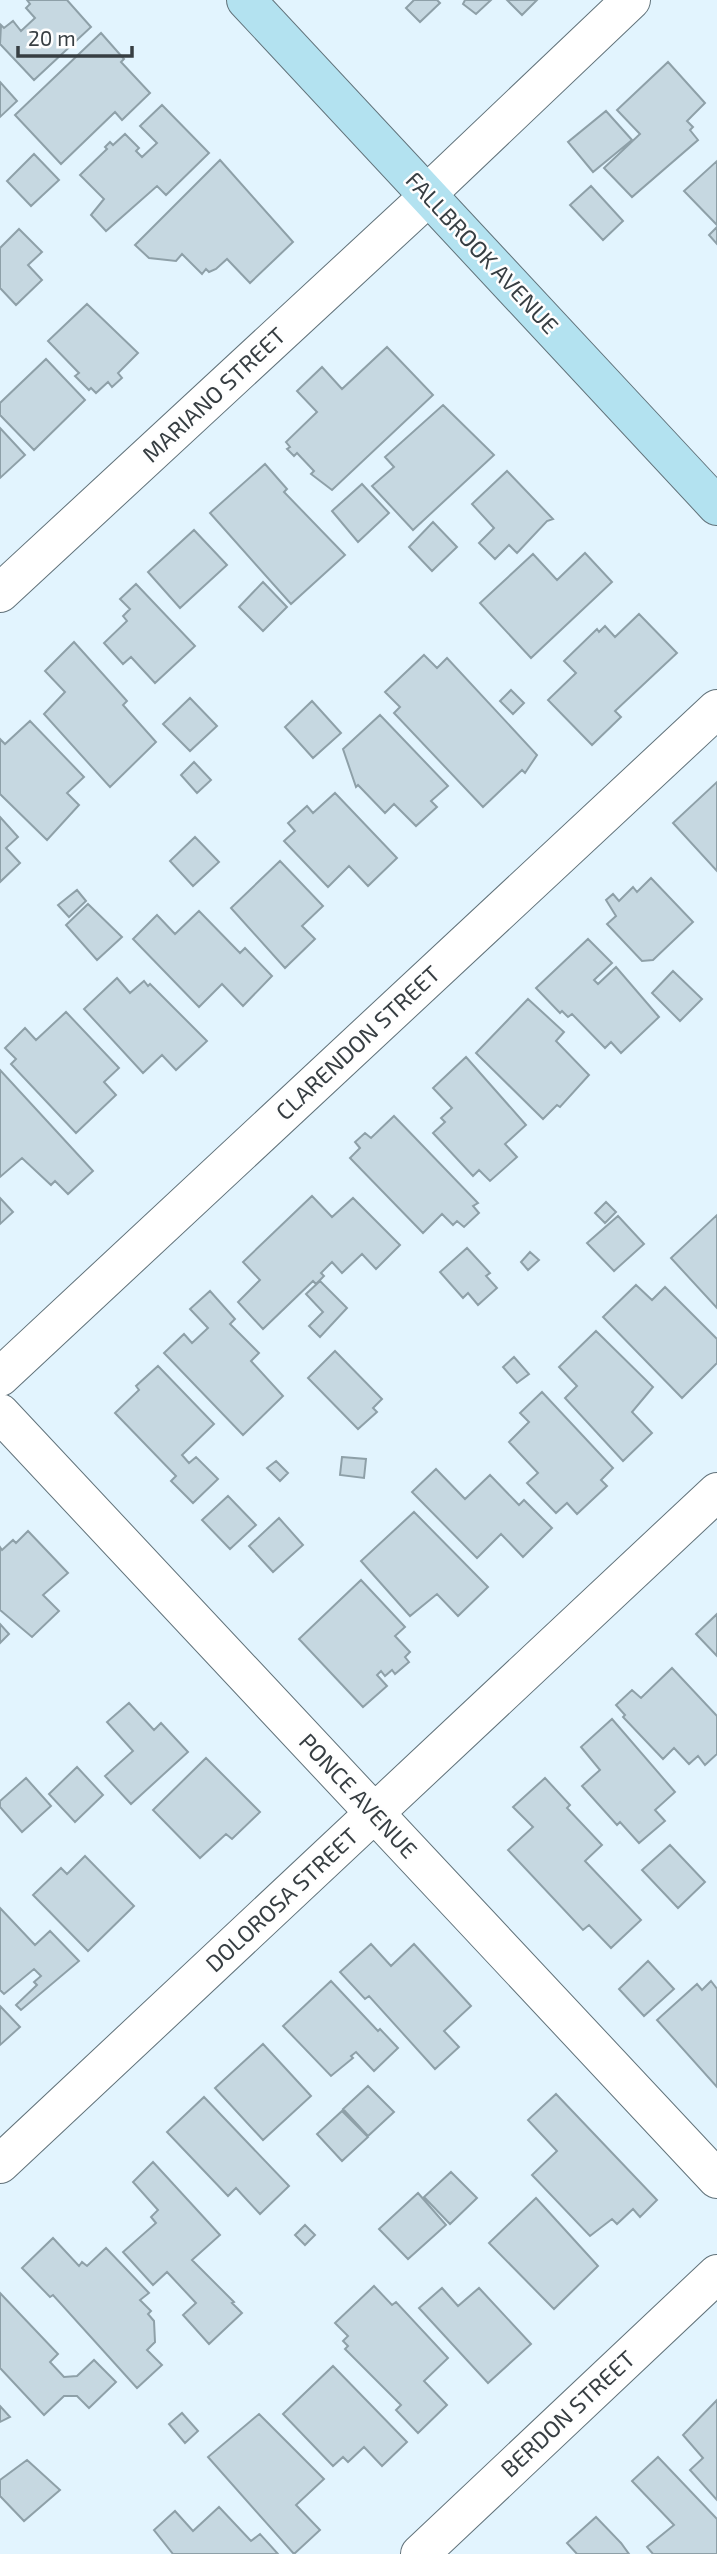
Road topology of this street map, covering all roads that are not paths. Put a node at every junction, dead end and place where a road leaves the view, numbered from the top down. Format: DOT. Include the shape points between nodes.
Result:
graph roads {
  1 [pos="631,0"];
  2 [pos="253,3"];
  3 [pos="428,195"];
  4 [pos="717,506"];
  5 [pos="0,593"];
  6 [pos="717,709"];
  7 [pos="0,1377"];
  8 [pos="0,1413"];
  9 [pos="717,1492"];
  10 [pos="374,1814"];
  11 [pos="0,2164"];
  12 [pos="717,2179"];
  13 [pos="717,2274"];
  14 [pos="420,2554"];
  1 -- 3 [label="street, MARIANO STREET"];
  2 -- 3 [label="main road, FALLBROOK AVENUE"];
  3 -- 4 [label="main road, FALLBROOK AVENUE"];
  3 -- 5 [label="street, MARIANO STREET"];
  6 -- 7 [label="street, CLARENDON STREET"];
  8 -- 10 [label="street, PONCE AVENUE"];
  9 -- 10 [label="street, DOLOROSA STREET"];
  10 -- 11 [label="street, DOLOROSA STREET"];
  10 -- 12 [label="street, PONCE AVENUE"];
  13 -- 14 [label="street, BERDON STREET"];
}
